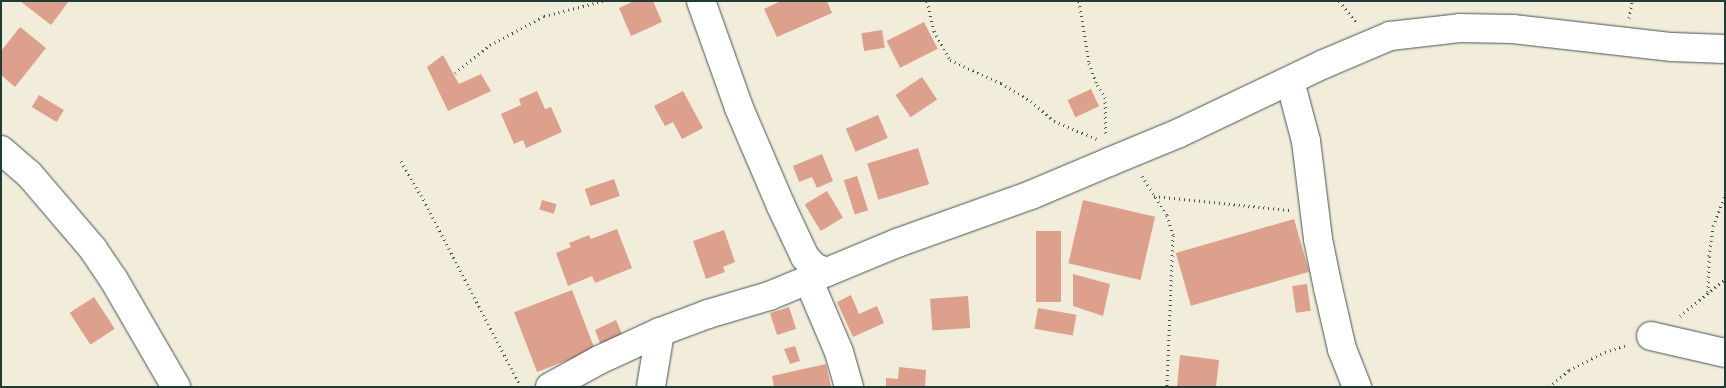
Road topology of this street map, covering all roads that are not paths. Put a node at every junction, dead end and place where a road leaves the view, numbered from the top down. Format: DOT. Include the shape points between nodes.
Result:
graph roads {
  1 [pos="701,1"];
  2 [pos="1725,49"];
  3 [pos="1290,81"];
  4 [pos="1,150"];
  5 [pos="818,276"];
  6 [pos="660,332"];
  7 [pos="1651,336"];
  8 [pos="1725,353"];
  9 [pos="176,387"];
  10 [pos="550,387"];
  11 [pos="651,387"];
  12 [pos="849,387"];
  13 [pos="1357,387"];
  1 -- 5 [label="street" via="739,108 781,206 805,257"];
  2 -- 3 [label="street" via="1672,47 1513,29 1460,28 1390,36"];
  3 -- 5 [label="street" via="1177,134 1112,154 1031,195 897,243"];
  3 -- 13 [label="street" via="1306,142 1318,239 1342,349"];
  4 -- 9 [label="street" via="29,174 94,249"];
  5 -- 6 [label="street"];
  5 -- 12 [label="street"];
  6 -- 10 [label="street"];
  6 -- 11 [label="street"];
  7 -- 8 [label="street"];
}
